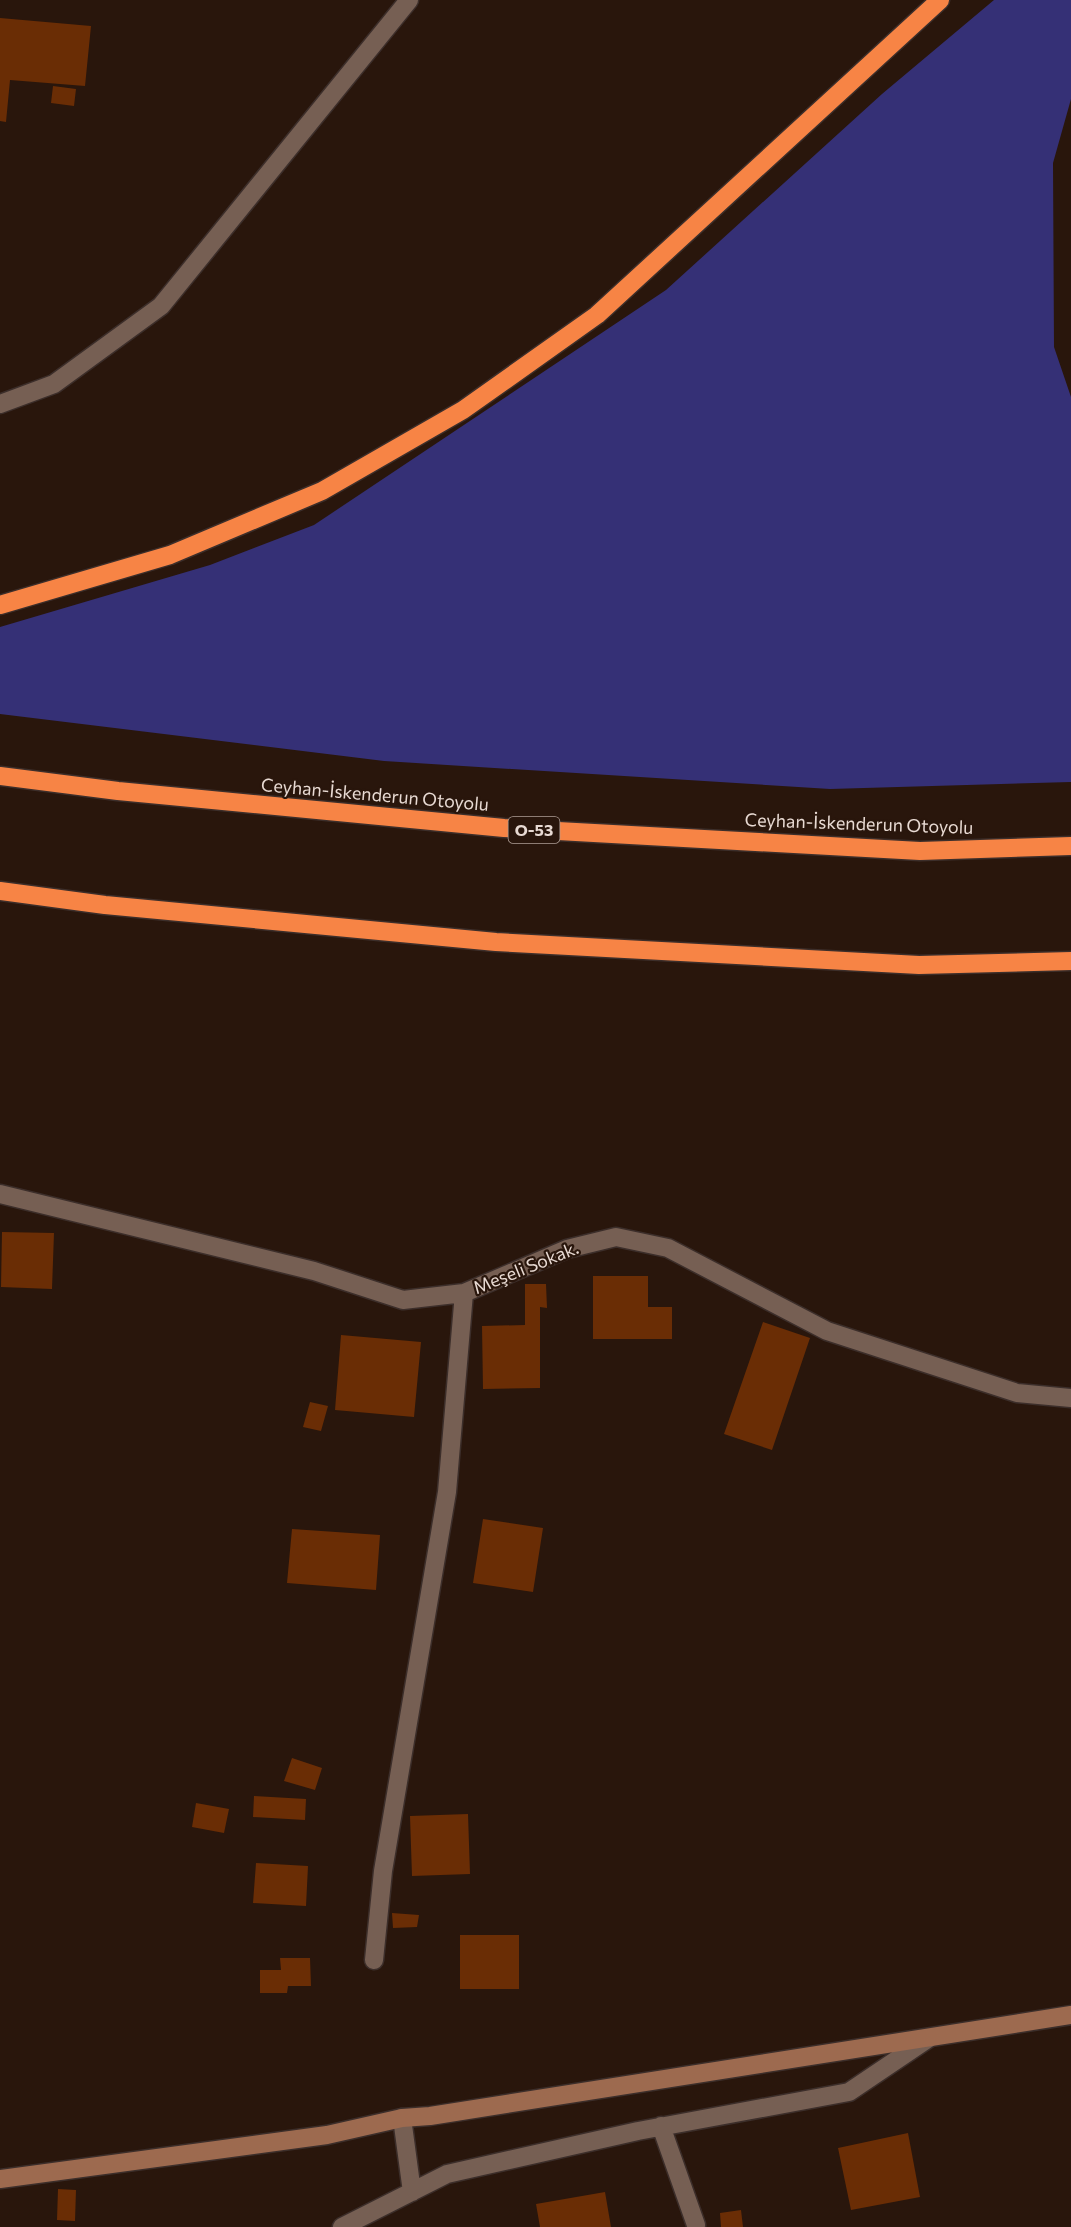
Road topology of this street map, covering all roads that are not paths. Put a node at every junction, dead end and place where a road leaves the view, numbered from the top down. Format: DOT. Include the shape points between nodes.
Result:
graph roads {
  1 [pos="408,0"];
  2 [pos="940,0"];
  3 [pos="0,404"];
  4 [pos="0,605"];
  5 [pos="0,776"];
  6 [pos="1071,846"];
  7 [pos="0,891"];
  8 [pos="1071,963"];
  9 [pos="0,1194"];
  10 [pos="464,1293"];
  11 [pos="1071,1398"];
  12 [pos="374,1960"];
  13 [pos="1071,2015"];
  14 [pos="929,2038"];
  15 [pos="402,2118"];
  16 [pos="661,2126"];
  17 [pos="0,2179"];
  18 [pos="412,2192"];
  19 [pos="696,2225"];
  20 [pos="342,2227"];
  1 -- 3 [label="street" via="161,306 54,384"];
  2 -- 4 [label="highway" via="597,315 463,410 321,491 181,551"];
  5 -- 6 [label="highway, Ceyhan-İskenderun Otoyolu / O-53" via="504,828 920,851"];
  7 -- 8 [label="highway" via="496,942 919,965"];
  9 -- 10 [label="street, Meşeli Sokak." via="314,1271 403,1300"];
  10 -- 11 [label="street, Meşeli Sokak." via="567,1249 616,1237 668,1248 827,1330 1017,1393"];
  10 -- 12 [label="street" via="447,1492 383,1872"];
  13 -- 14 [label="street"];
  14 -- 15 [label="street"];
  14 -- 16 [label="street" via="849,2092"];
  15 -- 17 [label="street" via="327,2135"];
  15 -- 18 [label="street"];
  16 -- 18 [label="street" via="447,2174"];
  16 -- 19 [label="street"];
  18 -- 20 [label="street"];
}
